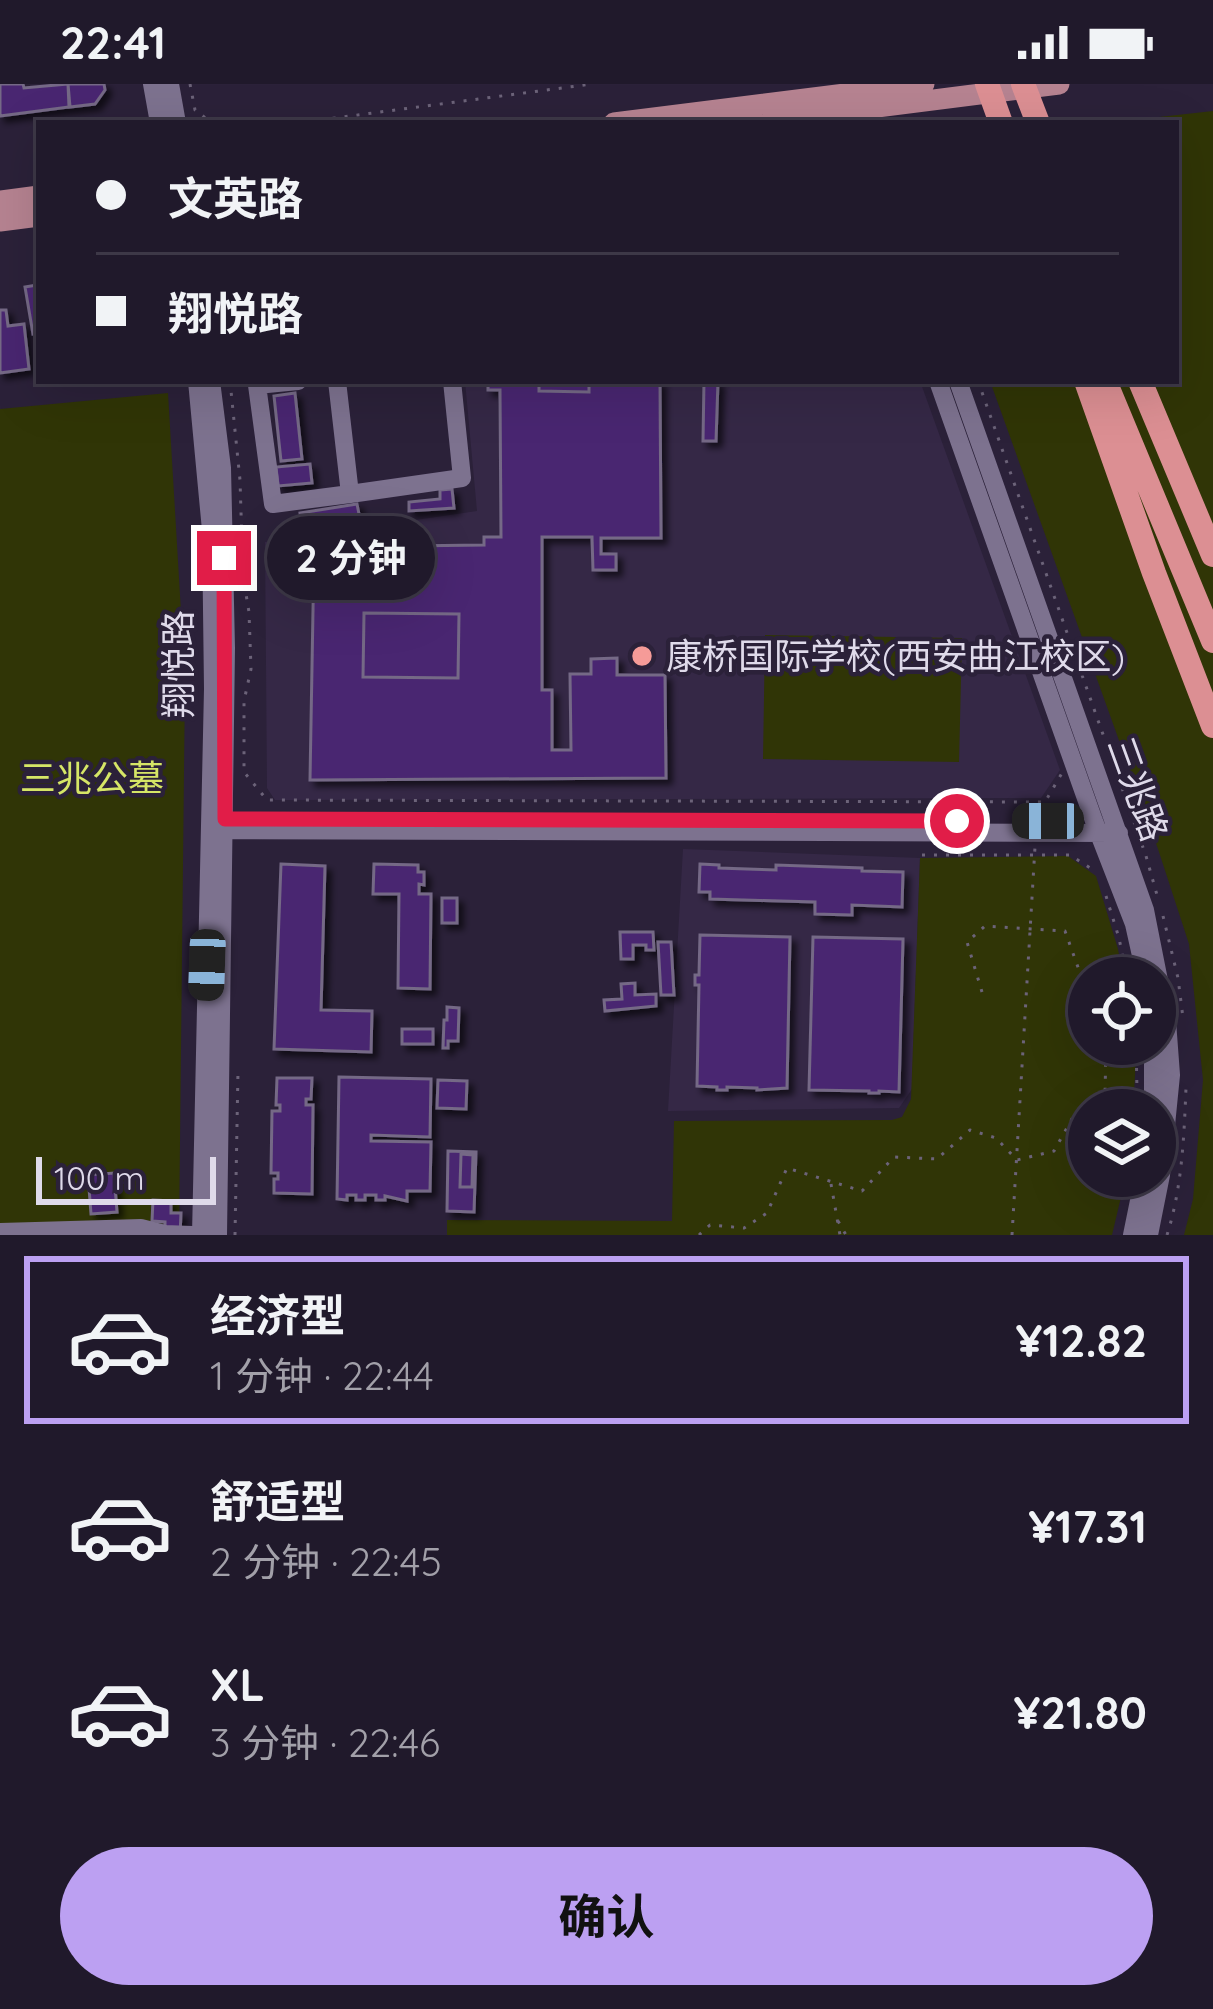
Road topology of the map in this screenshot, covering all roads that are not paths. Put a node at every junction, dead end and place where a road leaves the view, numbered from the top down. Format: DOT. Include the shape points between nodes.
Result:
graph roads {
  1 [pos="152,84"];
  2 [pos="170,84"];
  3 [pos="924,84"];
  4 [pos="987,84"];
  5 [pos="1023,84"];
  6 [pos="1059,84"];
  7 [pos="850,108"];
  8 [pos="158,120"];
  9 [pos="176,120"];
  10 [pos="661,120"];
  11 [pos="772,120"];
  12 [pos="1000,120"];
  13 [pos="1037,120"];
  14 [pos="36,196"];
  15 [pos="0,201"];
  16 [pos="36,216"];
  17 [pos="0,221"];
  18 [pos="197,384"];
  19 [pos="211,384"];
  20 [pos="267,384"];
  21 [pos="337,384"];
  22 [pos="452,384"];
  23 [pos="939,384"];
  24 [pos="959,384"];
  25 [pos="1087,384"];
  26 [pos="1107,384"];
  27 [pos="1141,384"];
  28 [pos="350,494"];
  29 [pos="1211,551"];
  30 [pos="1213,640"];
  31 [pos="1213,726"];
  32 [pos="217,824"];
  33 [pos="1107,827"];
  34 [pos="1141,957"];
  35 [pos="1140,1197"];
  36 [pos="0,1232"];
  37 [pos="196,1235"];
  38 [pos="218,1235"];
  39 [pos="1132,1235"];
  40 [pos="1149,1235"];
  1 -- 8 [label="street"];
  2 -- 9 [label="street"];
  3 -- 7 [label="main road"];
  4 -- 12 [label="highway"];
  5 -- 13 [label="highway"];
  6 -- 7 [label="main road"];
  7 -- 10 [label="main road"];
  7 -- 11 [label="main road"];
  14 -- 15 [label="main road"];
  16 -- 17 [label="main road"];
  18 -- 32 [label="street, 翔悦路" via="211,530"];
  19 -- 32 [label="street, 翔悦路" via="226,648"];
  20 -- 28 [label="street" via="257,385 273,503"];
  21 -- 28 [label="street"];
  22 -- 28 [label="street" via="462,478"];
  23 -- 33 [label="street, 三兆路"];
  24 -- 33 [label="street, 三兆路"];
  25 -- 31 [label="highway"];
  26 -- 30 [label="highway"];
  27 -- 29 [label="highway"];
  32 -- 33 [label="street"];
  32 -- 33 [label="street" via="1036,833"];
  32 -- 37 [label="street, 翔悦路"];
  32 -- 38 [label="street, 翔悦路"];
  33 -- 34 [label="street, 三兆路"];
  33 -- 40 [label="street, 三兆路" via="1145,910 1167,1021 1168,1126"];
  35 -- 39 [label="street"];
  36 -- 37 [label="street" via="140,1228"];
}
